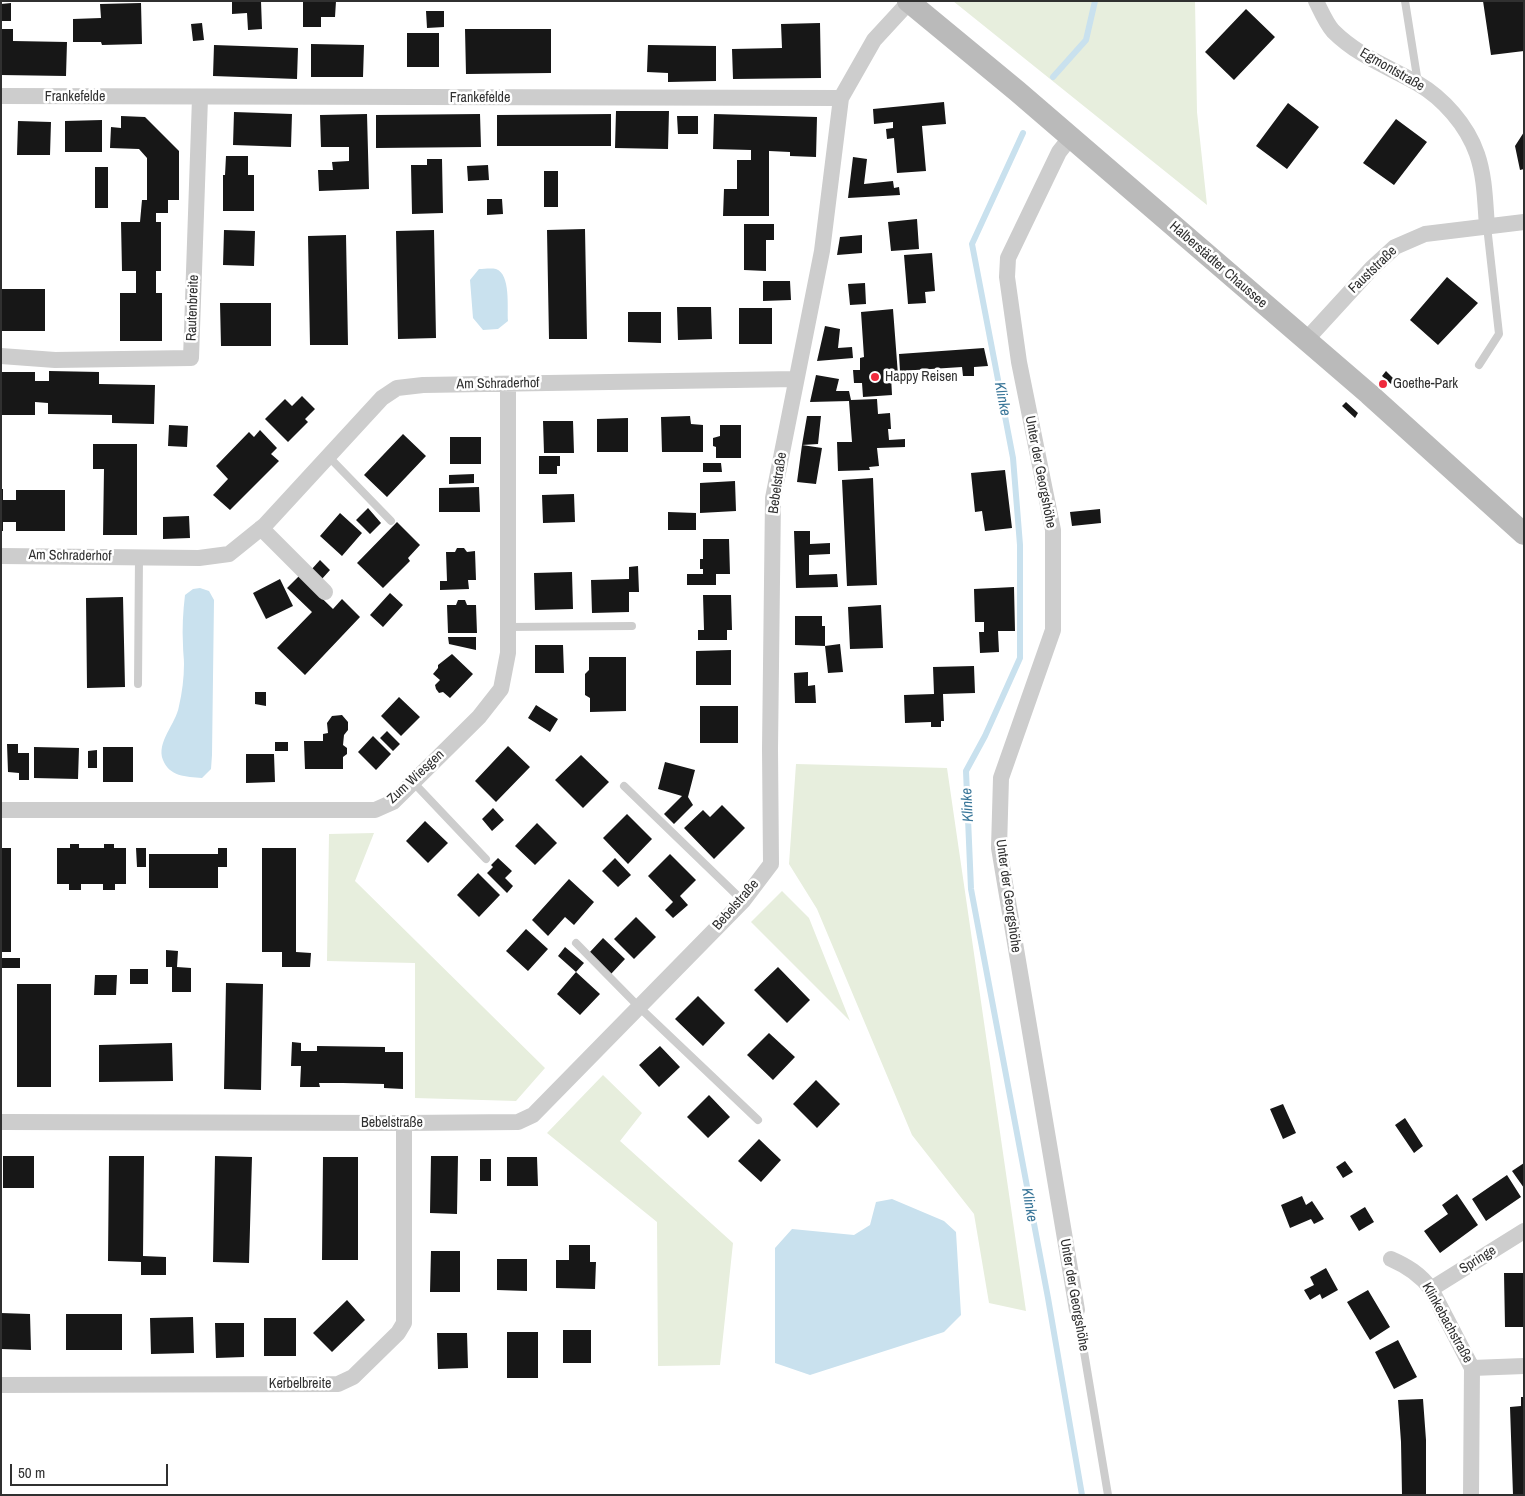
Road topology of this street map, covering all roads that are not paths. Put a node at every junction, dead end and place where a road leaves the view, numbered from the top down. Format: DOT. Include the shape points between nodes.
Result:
graph roads {
  1 [pos="1316,1"];
  2 [pos="1405,1"];
  3 [pos="909,2"];
  4 [pos="1418,83"];
  5 [pos="1,96"];
  6 [pos="200,98"];
  7 [pos="840,98"];
  8 [pos="1070,138"];
  9 [pos="1524,222"];
  10 [pos="1487,226"];
  11 [pos="1306,340"];
  12 [pos="1,356"];
  13 [pos="1479,365"];
  14 [pos="796,379"];
  15 [pos="508,384"];
  16 [pos="328,456"];
  17 [pos="390,521"];
  18 [pos="261,528"];
  19 [pos="1524,534"];
  20 [pos="1,556"];
  21 [pos="139,557"];
  22 [pos="325,592"];
  23 [pos="632,626"];
  24 [pos="509,628"];
  25 [pos="138,684"];
  26 [pos="413,782"];
  27 [pos="624,786"];
  28 [pos="1,810"];
  29 [pos="486,859"];
  30 [pos="743,901"];
  31 [pos="576,943"];
  32 [pos="639,1007"];
  33 [pos="758,1120"];
  34 [pos="1,1122"];
  35 [pos="404,1123"];
  36 [pos="1524,1231"];
  37 [pos="1391,1259"];
  38 [pos="1431,1289"];
  39 [pos="1077,1310"];
  40 [pos="1524,1366"];
  41 [pos="1472,1368"];
  42 [pos="1,1385"];
  43 [pos="1108,1495"];
  44 [pos="1471,1495"];
  1 -- 4 [label="street, Egmontstraße" via="1332,29 1348,43 1365,56"];
  2 -- 4 [label="lane"];
  3 -- 7 [label="street" via="874,40"];
  3 -- 8 [label="main road, Halberstädter Chaussee"];
  4 -- 10 [label="street, Egmontstraße" via="1450,110 1471,139 1482,172"];
  5 -- 6 [label="street, Frankefelde"];
  6 -- 7 [label="street, Frankefelde"];
  6 -- 12 [label="street, Rautenbreite" via="191,358 55,360"];
  7 -- 14 [label="street, Bebelstraße" via="822,251"];
  8 -- 11 [label="main road, Halberstädter Chaussee"];
  8 -- 39 [label="street, Unter der Georgshöhe" via="1008,258 1007,277 1019,362 1053,530 1053,630 1001,778 999,848"];
  9 -- 10 [label="street, Fauststraße"];
  10 -- 11 [label="street, Fauststraße" via="1424,234 1395,247"];
  10 -- 13 [label="lane" via="1499,334"];
  11 -- 19 [label="main road, Halberstädter Chaussee"];
  14 -- 15 [label="street, Am Schraderhof"];
  14 -- 30 [label="street, Bebelstraße" via="773,498 771,864"];
  15 -- 16 [label="street, Am Schraderhof" via="397,388 382,398"];
  15 -- 24 [label="street, Zum Wiesgen"];
  16 -- 17 [label="lane"];
  16 -- 18 [label="street, Am Schraderhof"];
  18 -- 21 [label="street, Am Schraderhof" via="229,554 199,558"];
  18 -- 22 [label="street"];
  20 -- 21 [label="street, Am Schraderhof"];
  21 -- 25 [label="lane"];
  23 -- 24 [label="lane"];
  24 -- 26 [label="street, Zum Wiesgen" via="508,653 500,689 479,717"];
  26 -- 28 [label="street, Zum Wiesgen" via="393,802 375,810"];
  26 -- 29 [label="lane"];
  27 -- 30 [label="lane"];
  30 -- 32 [label="street, Bebelstraße"];
  31 -- 32 [label="lane"];
  32 -- 33 [label="lane"];
  32 -- 35 [label="street, Bebelstraße" via="533,1115 518,1122"];
  34 -- 35 [label="street, Bebelstraße"];
  35 -- 42 [label="street, Kerbelbreite" via="404,1323 398,1333 353,1377 338,1384"];
  36 -- 38 [label="street, Springe"];
  37 -- 38 [label="street, Klinkebachstraße" via="1415,1272"];
  38 -- 41 [label="street, Klinkebachstraße"];
  39 -- 43 [label="lane, Unter der Georgshöhe"];
  40 -- 41 [label="street"];
  41 -- 44 [label="street, Klinkebachstraße"];
}
